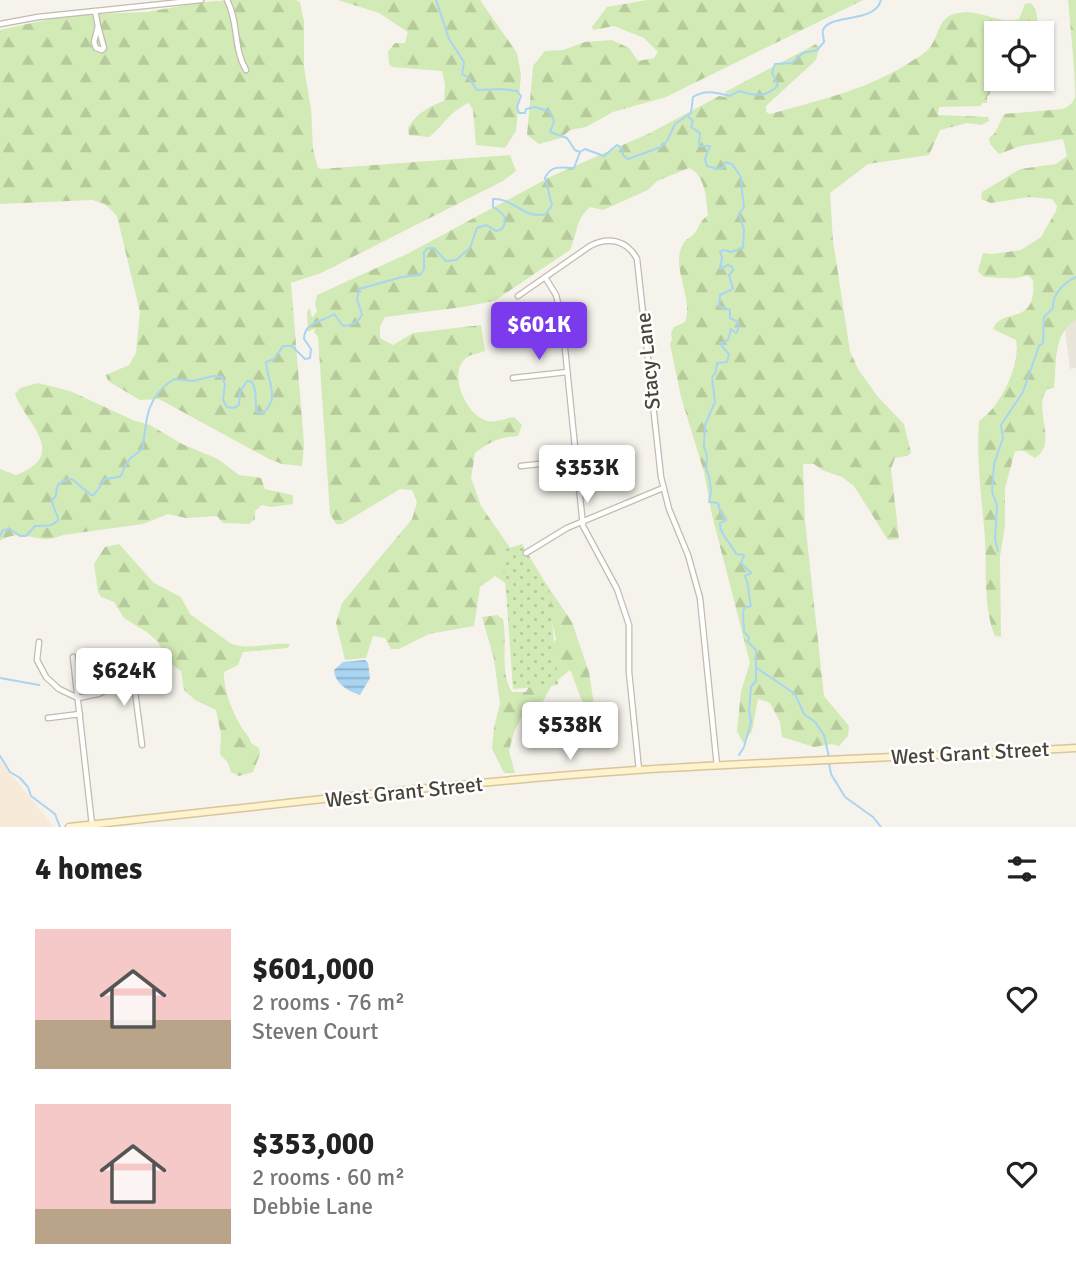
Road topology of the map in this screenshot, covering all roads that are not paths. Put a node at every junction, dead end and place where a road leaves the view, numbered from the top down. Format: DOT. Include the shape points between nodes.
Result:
graph roads {
  1 [pos="201,0"];
  2 [pos="227,0"];
  3 [pos="95,10"];
  4 [pos="0,24"];
  5 [pos="98,26"];
  6 [pos="246,70"];
  7 [pos="545,277"];
  8 [pos="518,296"];
  9 [pos="567,372"];
  10 [pos="513,378"];
  11 [pos="576,460"];
  12 [pos="522,466"];
  13 [pos="663,488"];
  14 [pos="583,521"];
  15 [pos="526,554"];
  16 [pos="39,642"];
  17 [pos="73,657"];
  18 [pos="78,698"];
  19 [pos="80,714"];
  20 [pos="48,718"];
  21 [pos="142,745"];
  22 [pos="1076,748"];
  23 [pos="718,766"];
  24 [pos="639,770"];
  25 [pos="92,824"];
  26 [pos="69,827"];
  1 -- 3 [label="street"];
  2 -- 6 [label="street"];
  3 -- 4 [label="street"];
  3 -- 5 [label="street"];
  5 -- 5 [label="street" via="104,43 102,50 94,44"];
  7 -- 8 [label="street, Stacy Lane"];
  7 -- 9 [label="street" via="561,311"];
  7 -- 13 [label="street, Stacy Lane" via="601,241 614,240 635,254"];
  9 -- 10 [label="street"];
  9 -- 11 [label="street"];
  11 -- 12 [label="street"];
  11 -- 14 [label="street"];
  13 -- 14 [label="street"];
  13 -- 23 [label="street, Stacy Lane" via="700,597"];
  14 -- 15 [label="street"];
  14 -- 24 [label="street" via="618,589 627,618"];
  16 -- 18 [label="street" via="37,660 46,677"];
  17 -- 18 [label="street"];
  18 -- 19 [label="street"];
  18 -- 21 [label="street" via="113,687 132,668"];
  19 -- 20 [label="street"];
  19 -- 25 [label="street"];
  22 -- 23 [label="main road, West Grant Street"];
  23 -- 24 [label="main road, West Grant Street"];
  24 -- 25 [label="main road, West Grant Street"];
  25 -- 26 [label="main road, West Grant Street"];
}
